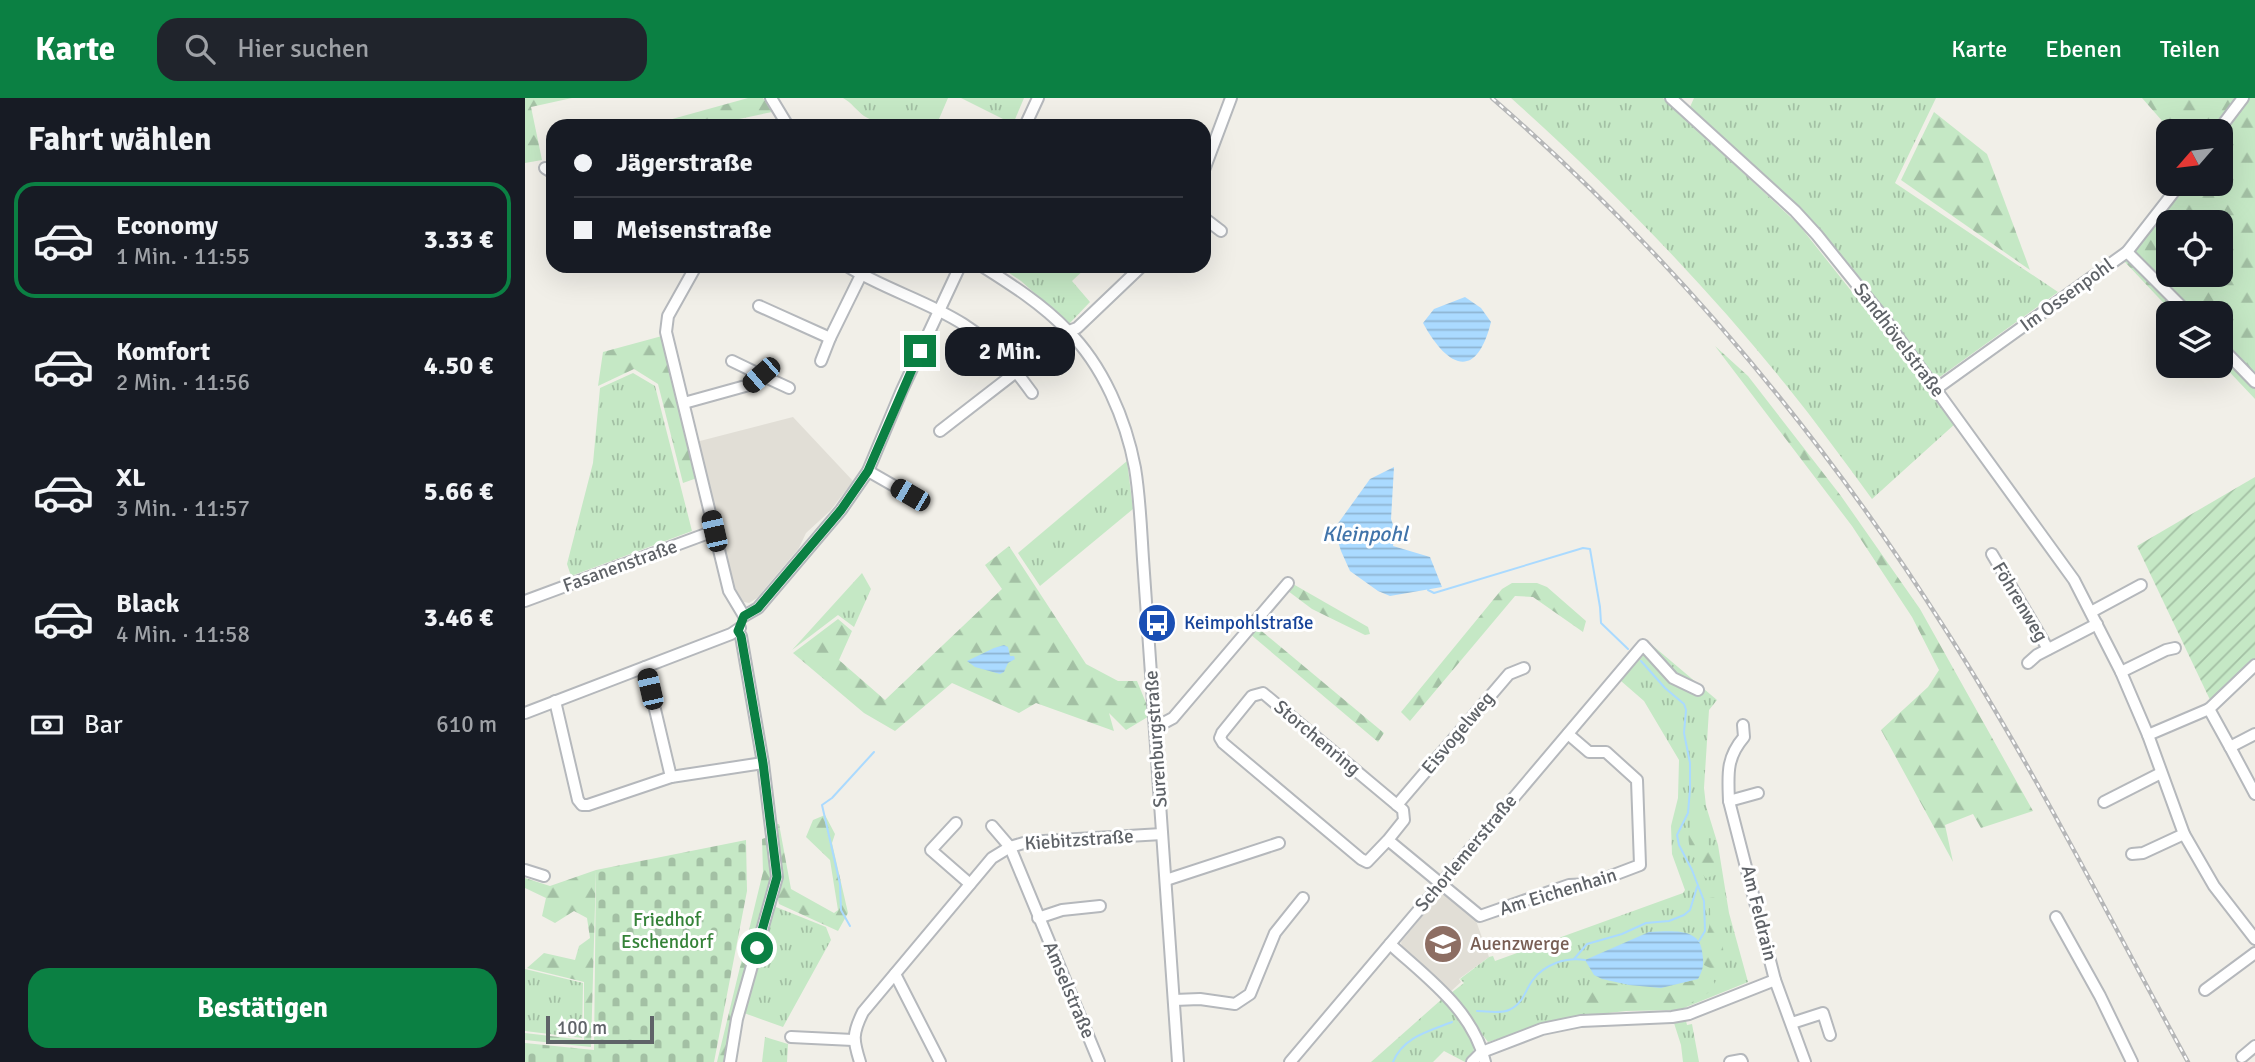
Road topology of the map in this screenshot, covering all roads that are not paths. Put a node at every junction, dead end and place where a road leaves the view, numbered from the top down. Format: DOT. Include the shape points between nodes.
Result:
graph roads {
  1 [pos="771,98"];
  2 [pos="1038,98"];
  3 [pos="1231,98"];
  4 [pos="1671,98"];
  5 [pos="2243,98"];
  6 [pos="783,119"];
  7 [pos="1028,119"];
  8 [pos="2227,119"];
  9 [pos="1211,151"];
  10 [pos="2171,196"];
  11 [pos="1211,224"];
  12 [pos="1221,232"];
  13 [pos="2127,251"];
  14 [pos="692,273"];
  15 [pos="858,273"];
  16 [pos="957,273"];
  17 [pos="993,273"];
  18 [pos="1135,273"];
  19 [pos="861,275"];
  20 [pos="2176,301"];
  21 [pos="759,306"];
  22 [pos="938,312"];
  23 [pos="1069,331"];
  24 [pos="829,338"];
  25 [pos="2233,359"];
  26 [pos="732,361"];
  27 [pos="821,361"];
  28 [pos="1016,371"];
  29 [pos="761,375"];
  30 [pos="2255,382"];
  31 [pos="789,388"];
  32 [pos="1936,389"];
  33 [pos="1032,393"];
  34 [pos="684,403"];
  35 [pos="940,431"];
  36 [pos="868,471"];
  37 [pos="910,495"];
  38 [pos="714,531"];
  39 [pos="1992,554"];
  40 [pos="1288,583"];
  41 [pos="2141,585"];
  42 [pos="525,601"];
  43 [pos="2091,612"];
  44 [pos="744,616"];
  45 [pos="2097,624"];
  46 [pos="738,631"];
  47 [pos="2175,648"];
  48 [pos="2048,649"];
  49 [pos="2028,663"];
  50 [pos="2255,665"];
  51 [pos="645,667"];
  52 [pos="1524,668"];
  53 [pos="2121,672"];
  54 [pos="1698,690"];
  55 [pos="555,701"];
  56 [pos="2209,709"];
  57 [pos="525,713"];
  58 [pos="1743,724"];
  59 [pos="1156,727"];
  60 [pos="1568,734"];
  61 [pos="2255,734"];
  62 [pos="2148,735"];
  63 [pos="2229,747"];
  64 [pos="763,763"];
  65 [pos="2161,773"];
  66 [pos="671,777"];
  67 [pos="1758,793"];
  68 [pos="2255,794"];
  69 [pos="1729,801"];
  70 [pos="2104,803"];
  71 [pos="1397,805"];
  72 [pos="956,823"];
  73 [pos="992,826"];
  74 [pos="1162,834"];
  75 [pos="2184,834"];
  76 [pos="1388,840"];
  77 [pos="1279,844"];
  78 [pos="1010,847"];
  79 [pos="2132,854"];
  80 [pos="525,870"];
  81 [pos="544,876"];
  82 [pos="1166,880"];
  83 [pos="1440,883"];
  84 [pos="970,884"];
  85 [pos="1303,898"];
  86 [pos="1100,906"];
  87 [pos="2056,917"];
  88 [pos="1038,918"];
  89 [pos="2255,939"];
  90 [pos="1390,944"];
  91 [pos="2255,953"];
  92 [pos="895,974"];
  93 [pos="1776,980"];
  94 [pos="2205,990"];
  95 [pos="1174,1000"];
  96 [pos="1792,1023"];
  97 [pos="1831,1035"];
  98 [pos="791,1037"];
  99 [pos="853,1040"];
  100 [pos="2255,1046"];
  101 [pos="1484,1057"];
  102 [pos="2242,1057"];
  103 [pos="730,1062"];
  104 [pos="860,1062"];
  105 [pos="940,1062"];
  106 [pos="1100,1062"];
  107 [pos="1178,1062"];
  108 [pos="1290,1062"];
  109 [pos="1472,1062"];
  110 [pos="1730,1062"];
  111 [pos="1742,1062"];
  112 [pos="1805,1062"];
  113 [pos="2132,1062"];
  1 -- 6 [label="street"];
  2 -- 7 [label="street"];
  3 -- 9 [label="street"];
  4 -- 32 [label="street, Sandhövelstraße" via="1817,235"];
  5 -- 8 [label="street"];
  10 -- 13 [label="street, Im Ossenpohl"];
  11 -- 12 [label="street"];
  13 -- 20 [label="street"];
  13 -- 32 [label="street, Im Ossenpohl"];
  14 -- 34 [label="street" via="665,323"];
  15 -- 19 [label="street"];
  16 -- 22 [label="street"];
  17 -- 23 [label="street, Surenburgstraße"];
  18 -- 23 [label="street"];
  19 -- 22 [label="street"];
  19 -- 24 [label="street"];
  21 -- 24 [label="street"];
  22 -- 28 [label="street" via="991,344"];
  22 -- 36 [label="street"];
  23 -- 28 [label="street"];
  23 -- 59 [label="street, Surenburgstraße" via="1113,400 1135,468"];
  24 -- 27 [label="street"];
  25 -- 30 [label="street"];
  26 -- 29 [label="street"];
  28 -- 33 [label="street"];
  28 -- 35 [label="street"];
  29 -- 31 [label="street"];
  29 -- 34 [label="street" via="749,385"];
  32 -- 43 [label="street, Sandhövelstraße" via="2074,580"];
  34 -- 38 [label="street"];
  36 -- 37 [label="street"];
  36 -- 44 [label="street" via="758,608"];
  38 -- 42 [label="street, Fasanenstraße"];
  38 -- 44 [label="street" via="729,591"];
  39 -- 48 [label="street, Föhrenweg"];
  40 -- 59 [label="street" via="1173,718"];
  41 -- 43 [label="street"];
  43 -- 45 [label="street, Sandhövelstraße"];
  44 -- 46 [label="street"];
  45 -- 48 [label="street, Föhrenweg"];
  45 -- 53 [label="street, Sandhövelstraße"];
  46 -- 51 [label="street"];
  46 -- 64 [label="street"];
  47 -- 53 [label="street"];
  48 -- 49 [label="street, Föhrenweg"];
  50 -- 56 [label="street"];
  51 -- 55 [label="street"];
  51 -- 66 [label="street"];
  52 -- 71 [label="street, Eisvogelweg" via="1509,674"];
  53 -- 62 [label="street, Sandhövelstraße"];
  54 -- 60 [label="street, Schorlemerstraße" via="1674,678 1643,645"];
  55 -- 57 [label="street"];
  55 -- 66 [label="street" via="582,805"];
  56 -- 62 [label="street"];
  56 -- 63 [label="street"];
  58 -- 69 [label="street, Am Feldrain" via="1744,737 1733,750 1728,774"];
  59 -- 74 [label="street, Surenburgstraße"];
  60 -- 83 [label="street, Schorlemerstraße"];
  60 -- 83 [label="street, Am Eichenhain" via="1589,752 1606,752 1637,780 1640,865 1480,916"];
  61 -- 63 [label="street"];
  62 -- 65 [label="street, Sandhövelstraße"];
  63 -- 68 [label="street"];
  64 -- 66 [label="street"];
  64 -- 103 [label="street" via="777,877 737,1019"];
  65 -- 70 [label="street"];
  65 -- 75 [label="street, Sandhövelstraße"];
  67 -- 69 [label="street"];
  69 -- 93 [label="street, Am Feldrain"];
  71 -- 76 [label="street, Storchenring" via="1404,820"];
  71 -- 76 [label="street, Storchenring" via="1263,693 1252,696 1221,733 1223,743 1361,859 1367,862"];
  72 -- 84 [label="street" via="931,850"];
  73 -- 78 [label="street, Amselstraße"];
  74 -- 78 [label="street, Kiebitzstraße" via="1027,842"];
  74 -- 82 [label="street, Surenburgstraße"];
  75 -- 79 [label="street"];
  75 -- 89 [label="street, Sandhövelstraße" via="2214,886"];
  76 -- 83 [label="street"];
  77 -- 82 [label="street"];
  78 -- 84 [label="street, Kiebitzstraße" via="992,858"];
  78 -- 88 [label="street, Amselstraße"];
  80 -- 81 [label="street"];
  82 -- 95 [label="street, Surenburgstraße"];
  83 -- 90 [label="street, Schorlemerstraße"];
  84 -- 92 [label="street, Kiebitzstraße"];
  85 -- 95 [label="street" via="1275,933 1250,994 1235,1004"];
  86 -- 88 [label="street, Amselstraße"];
  87 -- 113 [label="street"];
  88 -- 106 [label="street, Amselstraße"];
  90 -- 101 [label="street" via="1450,999 1473,1031"];
  90 -- 108 [label="street, Schorlemerstraße"];
  91 -- 94 [label="street"];
  92 -- 99 [label="street, Kiebitzstraße" via="863,1012"];
  92 -- 105 [label="street"];
  93 -- 96 [label="street, Am Feldrain"];
  93 -- 101 [label="street" via="1689,1014 1581,1021 1542,1029"];
  95 -- 107 [label="street, Surenburgstraße"];
  96 -- 97 [label="street" via="1823,1013"];
  96 -- 112 [label="street, Am Feldrain"];
  98 -- 99 [label="street"];
  99 -- 104 [label="street"];
  100 -- 102 [label="street"];
  101 -- 109 [label="street"];
  110 -- 111 [label="street"];
}
